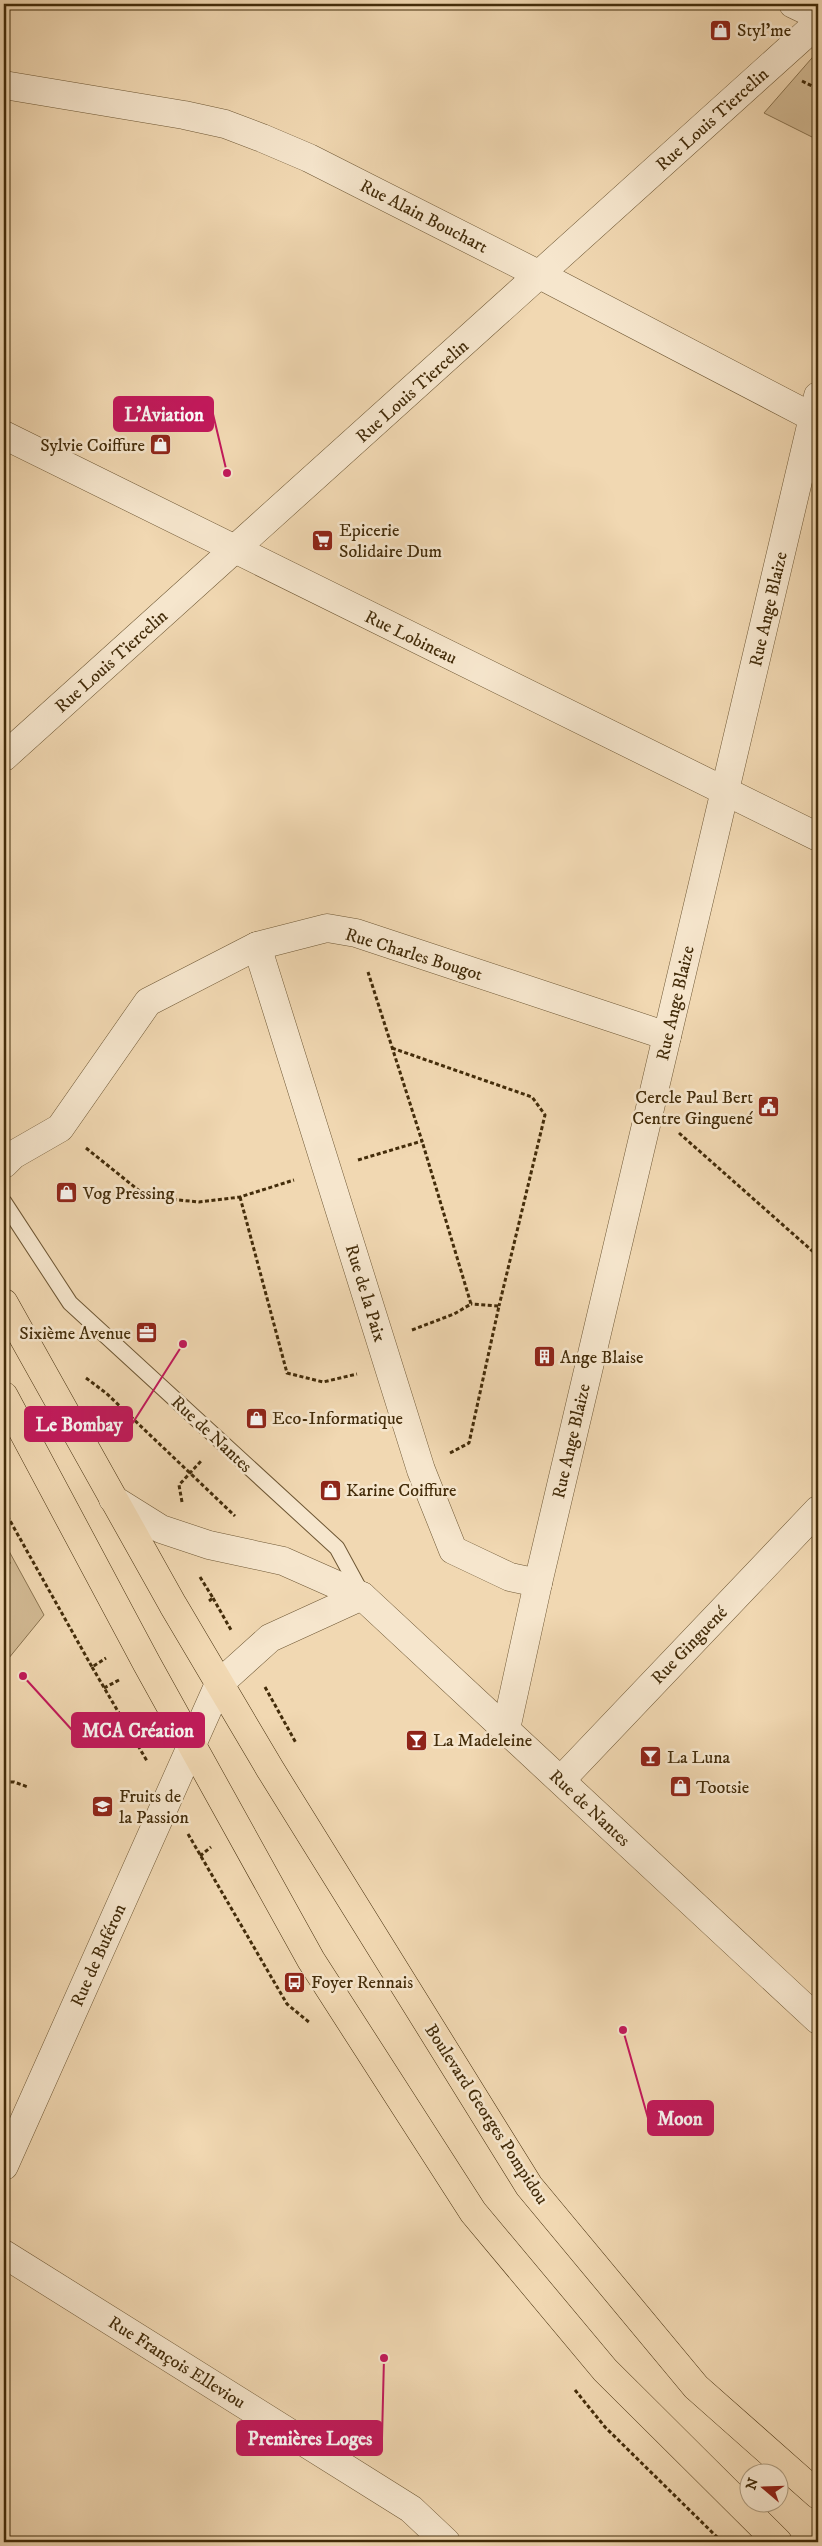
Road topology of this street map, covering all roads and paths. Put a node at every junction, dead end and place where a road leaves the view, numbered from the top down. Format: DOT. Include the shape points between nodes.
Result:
graph roads {
  1 [pos="793,4"];
  2 [pos="818,16"];
  3 [pos="818,23"];
  4 [pos="4,85"];
  5 [pos="813,88"];
  6 [pos="818,94"];
  7 [pos="540,275"];
  8 [pos="817,411"];
  9 [pos="4,435"];
  10 [pos="235,550"];
  11 [pos="4,757"];
  12 [pos="725,791"];
  13 [pos="818,837"];
  14 [pos="257,946"];
  15 [pos="667,1036"];
  16 [pos="392,1048"];
  17 [pos="422,1141"];
  18 [pos="699,1151"];
  19 [pos="4,1164"];
  20 [pos="240,1197"];
  21 [pos="4,1202"];
  22 [pos="818,1256"];
  23 [pos="4,1303"];
  24 [pos="471,1304"];
  25 [pos="499,1306"];
  26 [pos="385,1354"];
  27 [pos="82,1376"];
  28 [pos="4,1396"];
  29 [pos="421,1470"];
  30 [pos="114,1500"];
  31 [pos="4,1510"];
  32 [pos="818,1510"];
  33 [pos="240,1520"];
  34 [pos="4,1554"];
  35 [pos="4,1576"];
  36 [pos="538,1583"];
  37 [pos="362,1596"];
  38 [pos="135,1641"];
  39 [pos="92,1666"];
  40 [pos="219,1684"];
  41 [pos="506,1729"];
  42 [pos="192,1744"];
  43 [pos="560,1780"];
  44 [pos="4,1782"];
  45 [pos="28,1787"];
  46 [pos="168,1797"];
  47 [pos="818,2020"];
  48 [pos="312,2025"];
  49 [pos="4,2166"];
  50 [pos="4,2254"];
  51 [pos="818,2495"];
  52 [pos="446,2542"];
  53 [pos="778,2542"];
  1 -- 2 [label="street"];
  3 -- 7 [label="street, Rue Louis Tiercelin"];
  4 -- 7 [label="street, Rue Alain Bouchart" via="184,114 225,124 309,158"];
  5 -- 6 [label="path"];
  7 -- 8 [label="street, Rue Alain Bouchart"];
  7 -- 10 [label="street, Rue Louis Tiercelin"];
  8 -- 12 [label="street, Rue Ange Blaize"];
  9 -- 10 [label="street, Rue Lobineau"];
  10 -- 11 [label="street, Rue Louis Tiercelin"];
  10 -- 12 [label="street, Rue Lobineau"];
  12 -- 13 [label="street, Rue Lobineau"];
  12 -- 15 [label="street, Rue Ange Blaize"];
  14 -- 15 [label="street, Rue Charles Bougot" via="327,928 356,933"];
  14 -- 19 [label="street, Rue Charles Bougot" via="148,1002 60,1128"];
  14 -- 26 [label="street, Rue de la Paix"];
  15 -- 36 [label="street, Rue Ange Blaize"];
  16 -- 25 [label="path" via="532,1097 545,1115"];
  17 -- 24 [label="path"];
  18 -- 22 [label="path"];
  20 -- 26 [label="path" via="287,1373 324,1382"];
  21 -- 37 [label="lane, Rue de Nantes" via="70,1303 337,1548"];
  23 -- 30 [label="main road, Rue de Nantes"];
  24 -- 25 [label="path"];
  24 -- 26 [label="path"];
  25 -- 29 [label="path" via="469,1442"];
  26 -- 29 [label="street, Rue de la Paix"];
  27 -- 33 [label="path" via="106,1393"];
  28 -- 38 [label="main road"];
  29 -- 36 [label="street, Rue de la Paix" via="453,1550 510,1577"];
  30 -- 37 [label="street, Rue de Nantes" via="161,1530 209,1545 283,1561"];
  30 -- 40 [label="main road, Rue de Nantes"];
  31 -- 39 [label="path"];
  32 -- 43 [label="street, Rue Ginguené"];
  34 -- 35 [label="path" via="9,1563"];
  36 -- 41 [label="street, Rue Ange Blaize"];
  37 -- 40 [label="street" via="270,1638"];
  37 -- 41 [label="street, Rue de Nantes"];
  38 -- 39 [label="path"];
  38 -- 42 [label="main road"];
  39 -- 46 [label="path"];
  40 -- 42 [label="street"];
  40 -- 51 [label="main road, Boulevard Georges Pompidou" via="529,2186 696,2387"];
  41 -- 43 [label="street, Rue de Nantes"];
  42 -- 46 [label="street, Rue de Buféron"];
  42 -- 53 [label="main road" via="315,1967 473,2212 605,2370"];
  43 -- 47 [label="street, Rue de Nantes"];
  44 -- 45 [label="path"];
  46 -- 48 [label="path" via="287,2004"];
  46 -- 49 [label="street, Rue de Buféron"];
  50 -- 52 [label="street, Rue François Elleviou" via="411,2509"];
}
